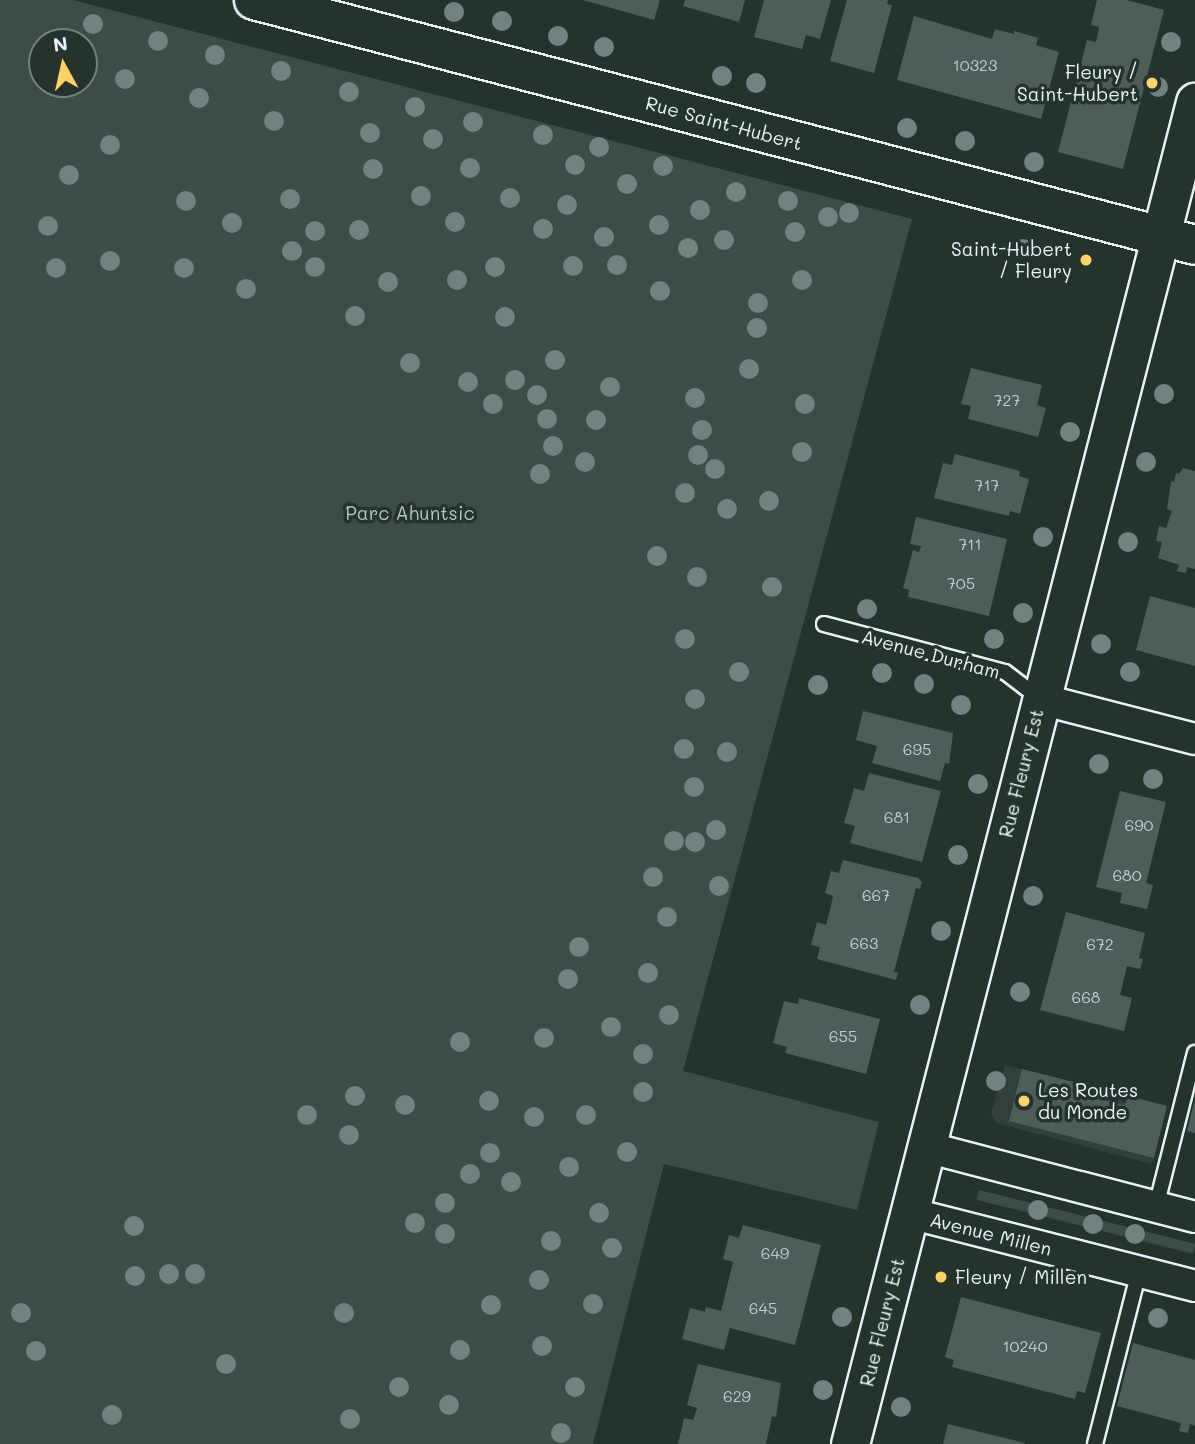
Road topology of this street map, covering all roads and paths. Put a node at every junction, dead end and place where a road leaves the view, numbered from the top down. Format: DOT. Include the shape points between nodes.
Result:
graph roads {
  1 [pos="254,0"];
  2 [pos="1195,102"];
  3 [pos="1178,240"];
  4 [pos="824,625"];
  5 [pos="1040,699"];
  6 [pos="1195,739"];
  7 [pos="1195,1053"];
  8 [pos="926,1147"];
  9 [pos="1156,1207"];
  10 [pos="909,1213"];
  11 [pos="1195,1217"];
  12 [pos="1139,1271"];
  13 [pos="1195,1286"];
  14 [pos="850,1444"];
  15 [pos="1095,1444"];
  1 -- 3 [label="main road, Rue Saint-Hubert"];
  2 -- 3 [label="street, Rue Fleury Est"];
  3 -- 5 [label="street, Rue Fleury Est"];
  4 -- 5 [label="lane, Avenue Durham" via="1005,672"];
  5 -- 6 [label="street, Avenue Durham"];
  5 -- 8 [label="street, Rue Fleury Est"];
  7 -- 9 [label="lane"];
  8 -- 9 [label="street"];
  8 -- 10 [label="street, Rue Fleury Est"];
  9 -- 11 [label="street"];
  10 -- 12 [label="street, Avenue Millen"];
  10 -- 14 [label="street, Rue Fleury Est"];
  12 -- 13 [label="street, Avenue Millen"];
  12 -- 15 [label="lane"];
}
